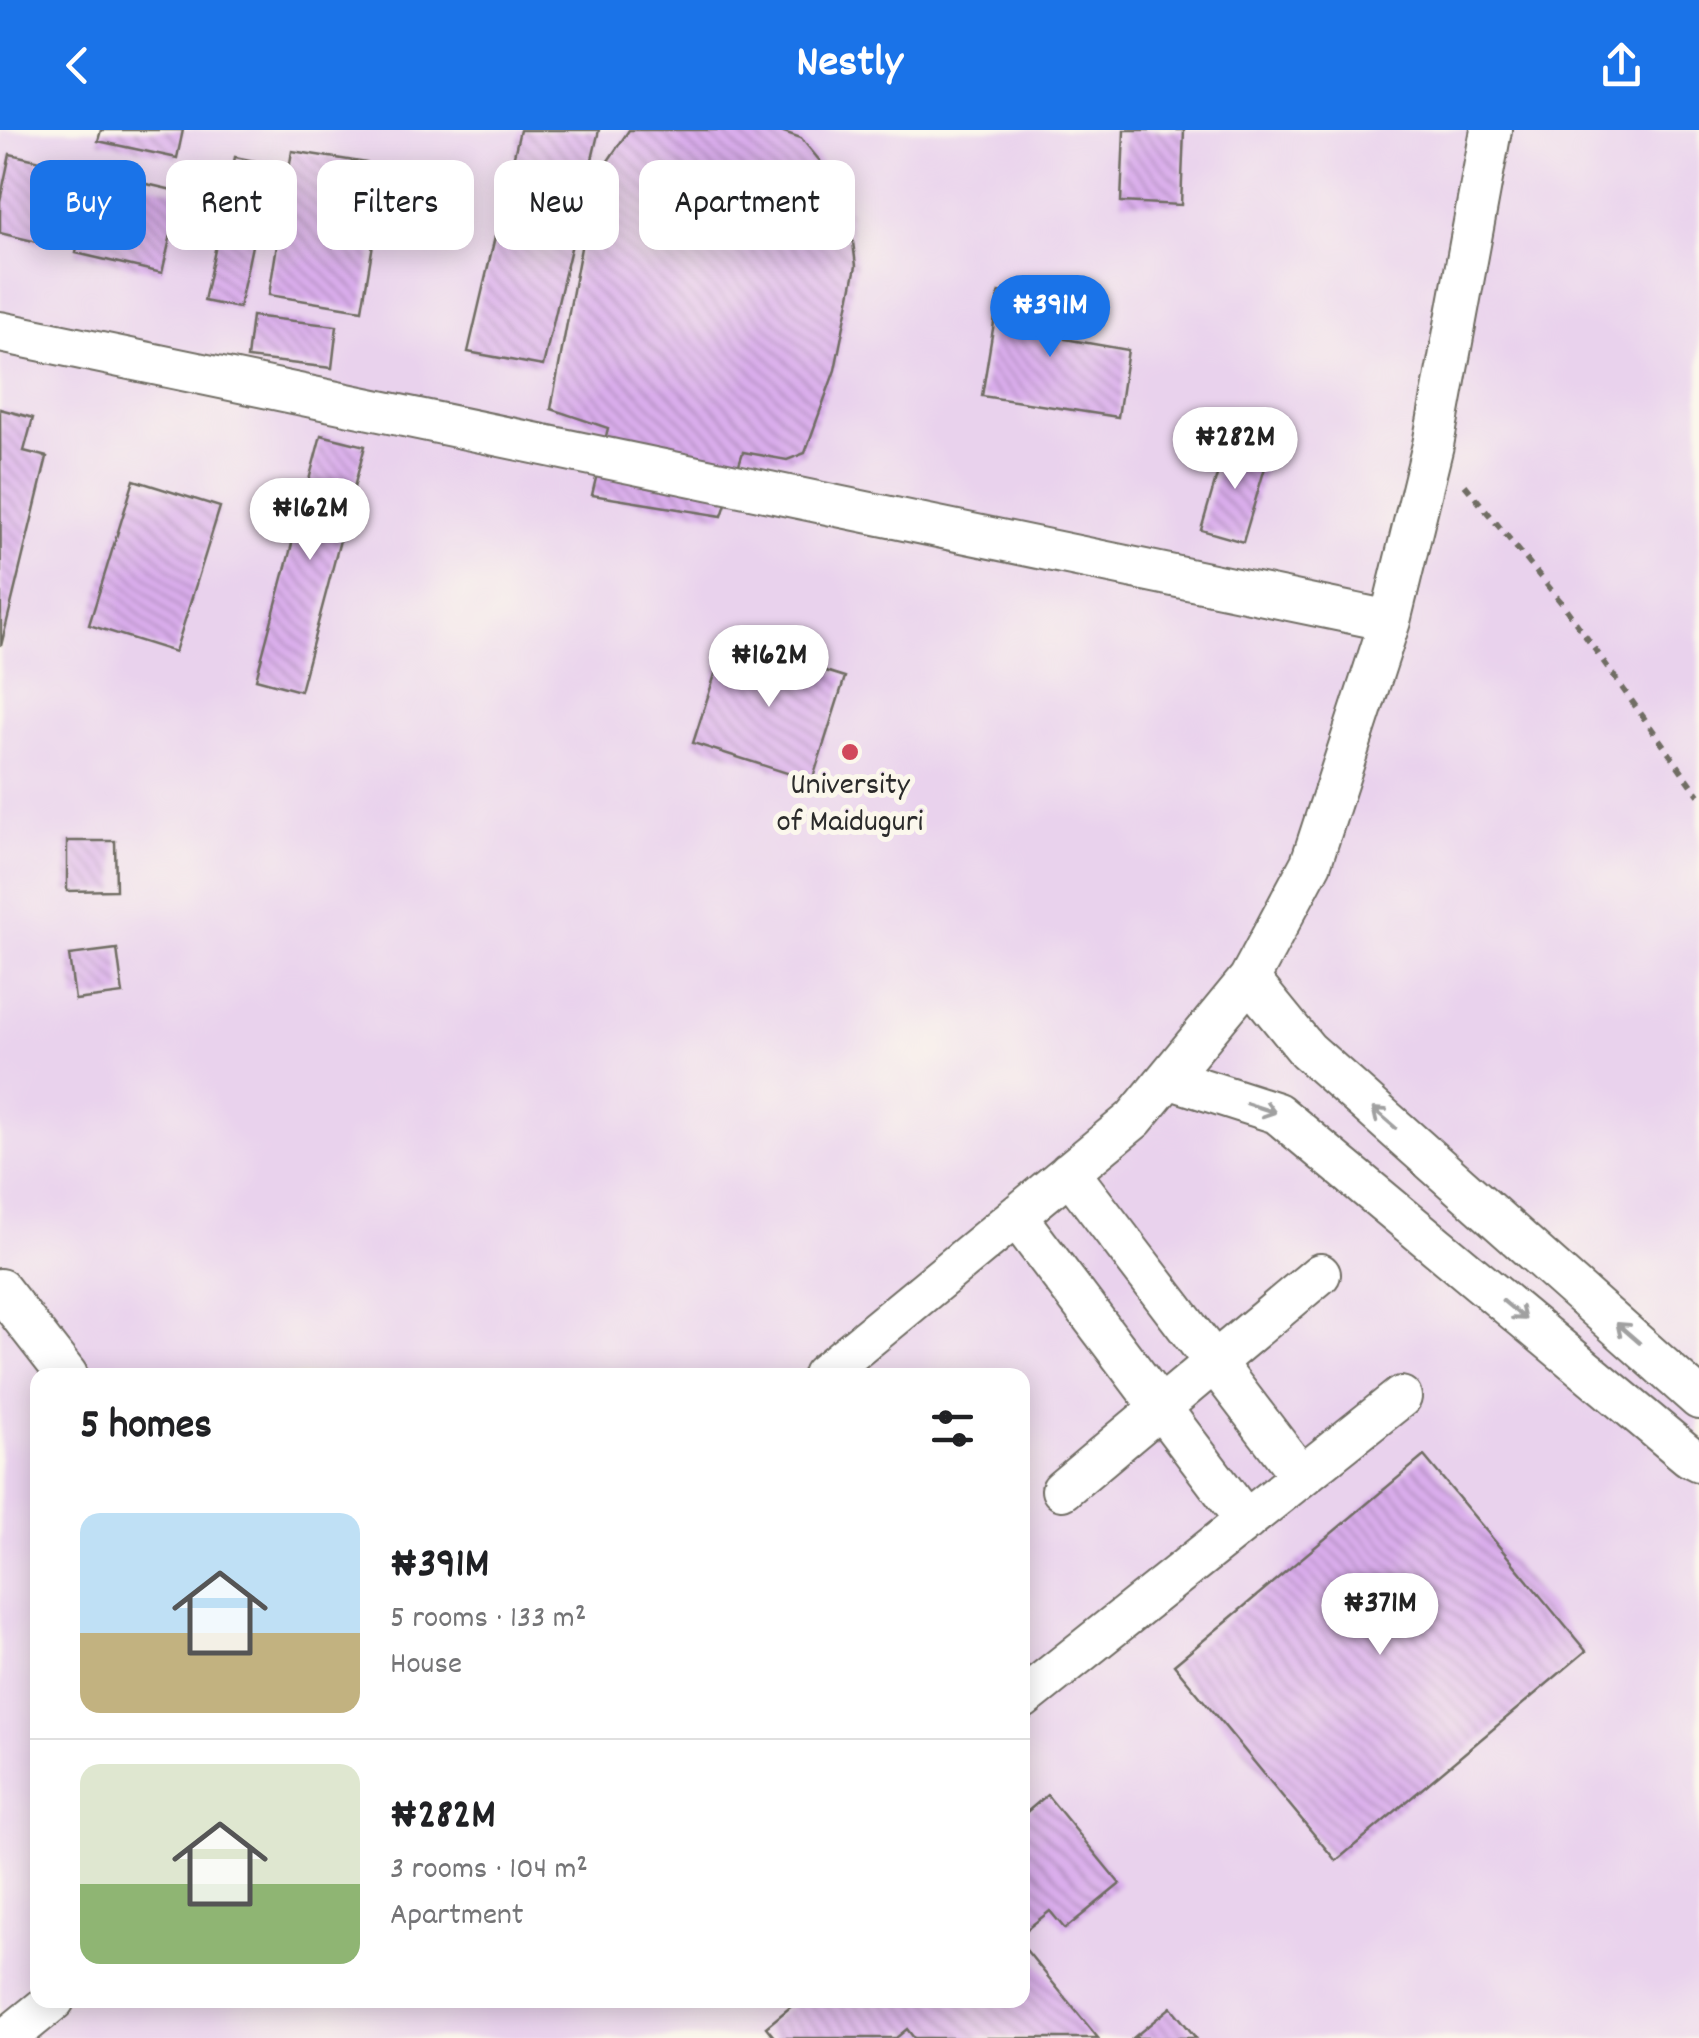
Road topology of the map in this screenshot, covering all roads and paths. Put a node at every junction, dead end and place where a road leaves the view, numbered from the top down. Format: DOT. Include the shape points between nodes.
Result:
graph roads {
  1 [pos="1492,130"];
  2 [pos="0,332"];
  3 [pos="1432,445"];
  4 [pos="1390,621"];
  5 [pos="1699,794"];
  6 [pos="1249,979"];
  7 [pos="1168,1078"];
  8 [pos="1070,1172"];
  9 [pos="1016,1216"];
  10 [pos="1320,1274"];
  11 [pos="0,1289"];
  12 [pos="1214,1362"];
  13 [pos="62,1368"];
  14 [pos="831,1368"];
  15 [pos="1401,1396"];
  16 [pos="1699,1399"];
  17 [pos="1161,1407"];
  18 [pos="1699,1460"];
  19 [pos="1301,1476"];
  20 [pos="1062,1490"];
  21 [pos="1246,1521"];
  22 [pos="1030,1694"];
  23 [pos="44,2008"];
  24 [pos="7,2038"];
  1 -- 3 [label="street"];
  2 -- 4 [label="street"];
  3 -- 4 [label="street"];
  3 -- 5 [label="path" via="1561,602"];
  4 -- 6 [label="street" via="1311,864"];
  6 -- 7 [label="street"];
  16 -- 6 [label="street, one-way" via="1307,1050"];
  7 -- 8 [label="street" via="1134,1120"];
  7 -- 18 [label="street, one-way" via="1276,1112"];
  8 -- 9 [label="street"];
  8 -- 12 [label="street"];
  9 -- 14 [label="street"];
  9 -- 17 [label="street"];
  10 -- 12 [label="street"];
  11 -- 13 [label="street"];
  12 -- 17 [label="street"];
  12 -- 19 [label="street"];
  15 -- 19 [label="street"];
  17 -- 20 [label="street"];
  17 -- 21 [label="street"];
  19 -- 21 [label="street"];
  21 -- 22 [label="street"];
  23 -- 24 [label="street"];
}
